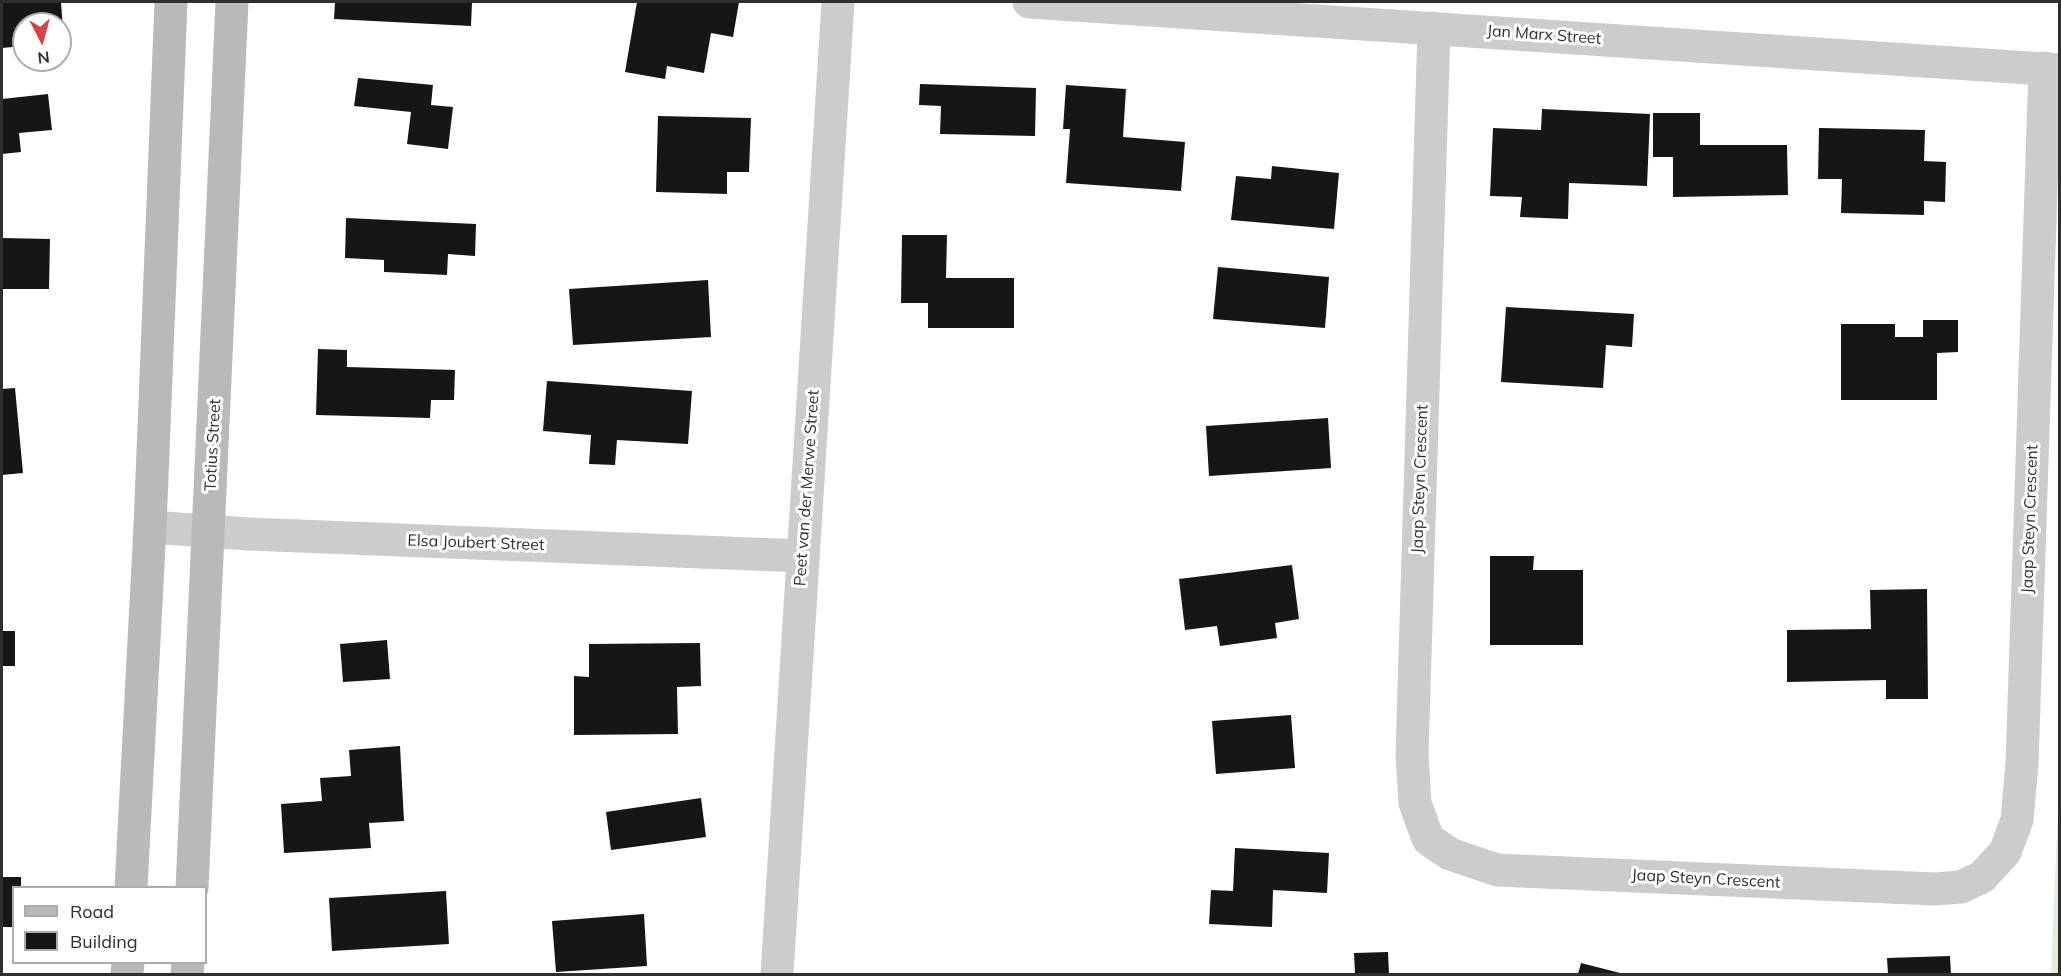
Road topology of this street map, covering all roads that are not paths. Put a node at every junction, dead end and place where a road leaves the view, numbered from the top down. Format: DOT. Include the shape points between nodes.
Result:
graph roads {
  1 [pos="171,2"];
  2 [pos="232,2"];
  3 [pos="838,2"];
  4 [pos="1029,2"];
  5 [pos="1434,28"];
  6 [pos="2052,69"];
  7 [pos="150,527"];
  8 [pos="208,531"];
  9 [pos="802,556"];
  10 [pos="131,886"];
  11 [pos="192,886"];
  12 [pos="777,975"];
  1 -- 7 [label="street"];
  2 -- 8 [label="street, Totius Street"];
  3 -- 9 [label="street, Peet van der Merwe Street"];
  4 -- 5 [label="street, Jan Marx Street"];
  5 -- 6 [label="street, Jan Marx Street"];
  5 -- 6 [label="street, Jaap Steyn Crescent" via="1412,755 1414,803 1428,838 1450,854 1497,870 1935,889 1961,886 1982,877 2005,852 2017,820 2022,764"];
  7 -- 8 [label="street, Elsa Joubert Street"];
  7 -- 10 [label="street"];
  8 -- 9 [label="street, Elsa Joubert Street"];
  8 -- 11 [label="street, Totius Street"];
  9 -- 12 [label="street, Peet van der Merwe Street"];
}
